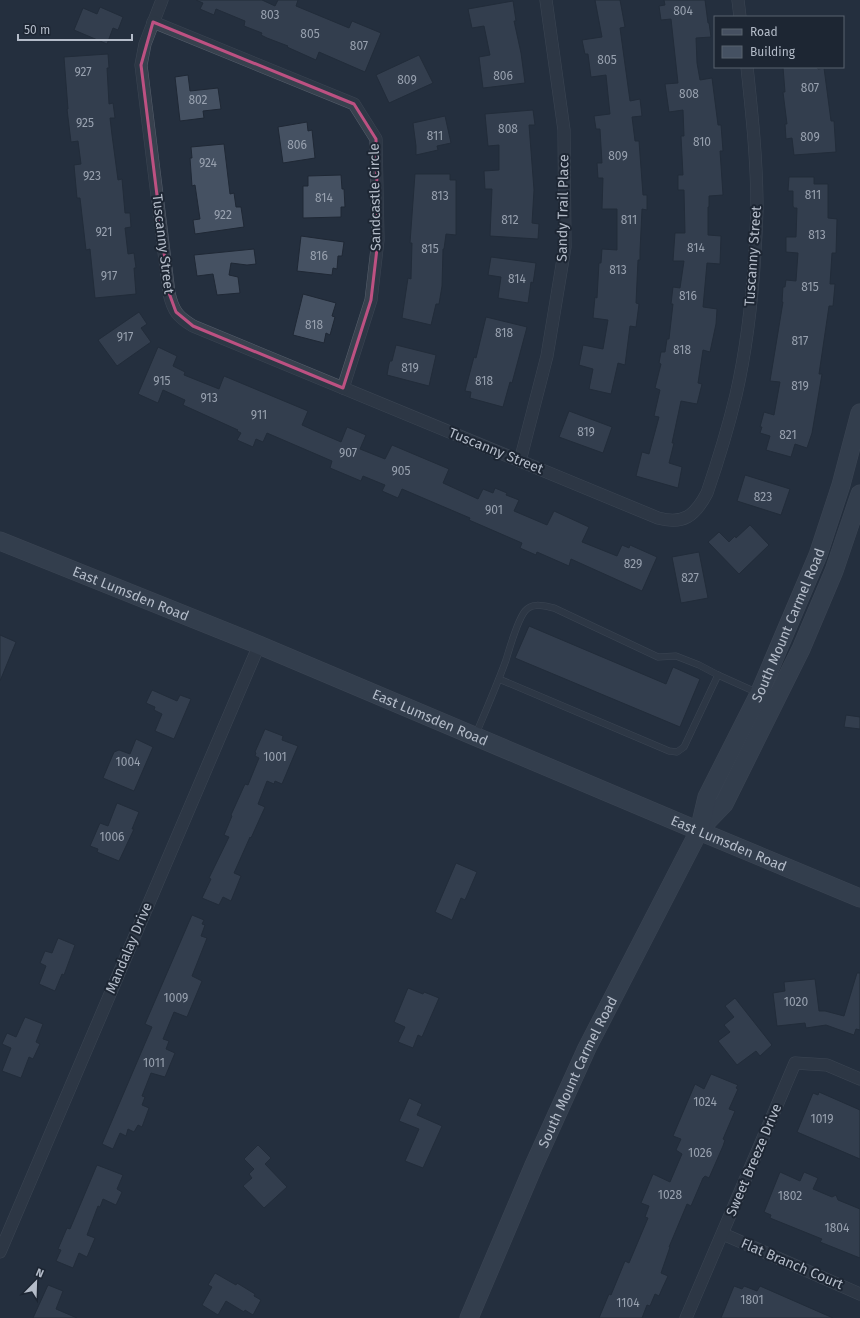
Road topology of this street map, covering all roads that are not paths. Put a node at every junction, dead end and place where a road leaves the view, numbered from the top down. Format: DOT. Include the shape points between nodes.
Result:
graph roads {
  1 [pos="162,0"];
  2 [pos="546,0"];
  3 [pos="738,0"];
  4 [pos="740,16"];
  5 [pos="153,22"];
  6 [pos="747,68"];
  7 [pos="343,388"];
  8 [pos="860,413"];
  9 [pos="520,460"];
  10 [pos="841,485"];
  11 [pos="860,490"];
  12 [pos="860,494"];
  13 [pos="0,541"];
  14 [pos="259,645"];
  15 [pos="718,675"];
  16 [pos="499,679"];
  17 [pos="759,694"];
  18 [pos="475,736"];
  19 [pos="698,831"];
  20 [pos="860,898"];
  21 [pos="860,1079"];
  22 [pos="723,1234"];
  23 [pos="0,1252"];
  24 [pos="860,1294"];
  25 [pos="470,1318"];
  26 [pos="686,1318"];
  1 -- 5 [label="street, Tuscanny Street"];
  2 -- 9 [label="street, Sandy Trail Place" via="564,130 565,247 548,356"];
  3 -- 4 [label="street"];
  5 -- 7 [label="street, Tuscanny Street" via="141,65 169,293 176,312 193,326"];
  5 -- 7 [label="street, Sandcastle Circle" via="354,104 376,139 378,240 371,300"];
  6 -- 9 [label="street, Tuscanny Street" via="757,208 752,288 736,394 712,480 702,503 686,518 668,521"];
  7 -- 9 [label="street, Tuscanny Street"];
  8 -- 10 [label="street, South Mount Carmel Road"];
  10 -- 11 [label="street"];
  10 -- 17 [label="street, South Mount Carmel Road" via="818,555"];
  12 -- 19 [label="street, South Mount Carmel Road" via="834,572 801,648 724,804"];
  13 -- 14 [label="street, East Lumsden Road"];
  14 -- 18 [label="street, East Lumsden Road"];
  14 -- 23 [label="street, Mandalay Drive"];
  15 -- 16 [label="lane" via="684,747 677,752 669,751"];
  15 -- 16 [label="lane" via="676,656 658,657 554,608 542,605 533,606 525,611"];
  15 -- 17 [label="lane"];
  16 -- 18 [label="lane"];
  17 -- 19 [label="street, South Mount Carmel Road" via="707,797"];
  18 -- 19 [label="street, East Lumsden Road"];
  19 -- 20 [label="street, East Lumsden Road"];
  19 -- 25 [label="street, South Mount Carmel Road" via="587,1048 534,1165"];
  21 -- 22 [label="street, Sweet Breeze Drive" via="826,1065 795,1063"];
  22 -- 24 [label="street, Flat Branch Court"];
  22 -- 26 [label="street, Sweet Breeze Drive"];
}
